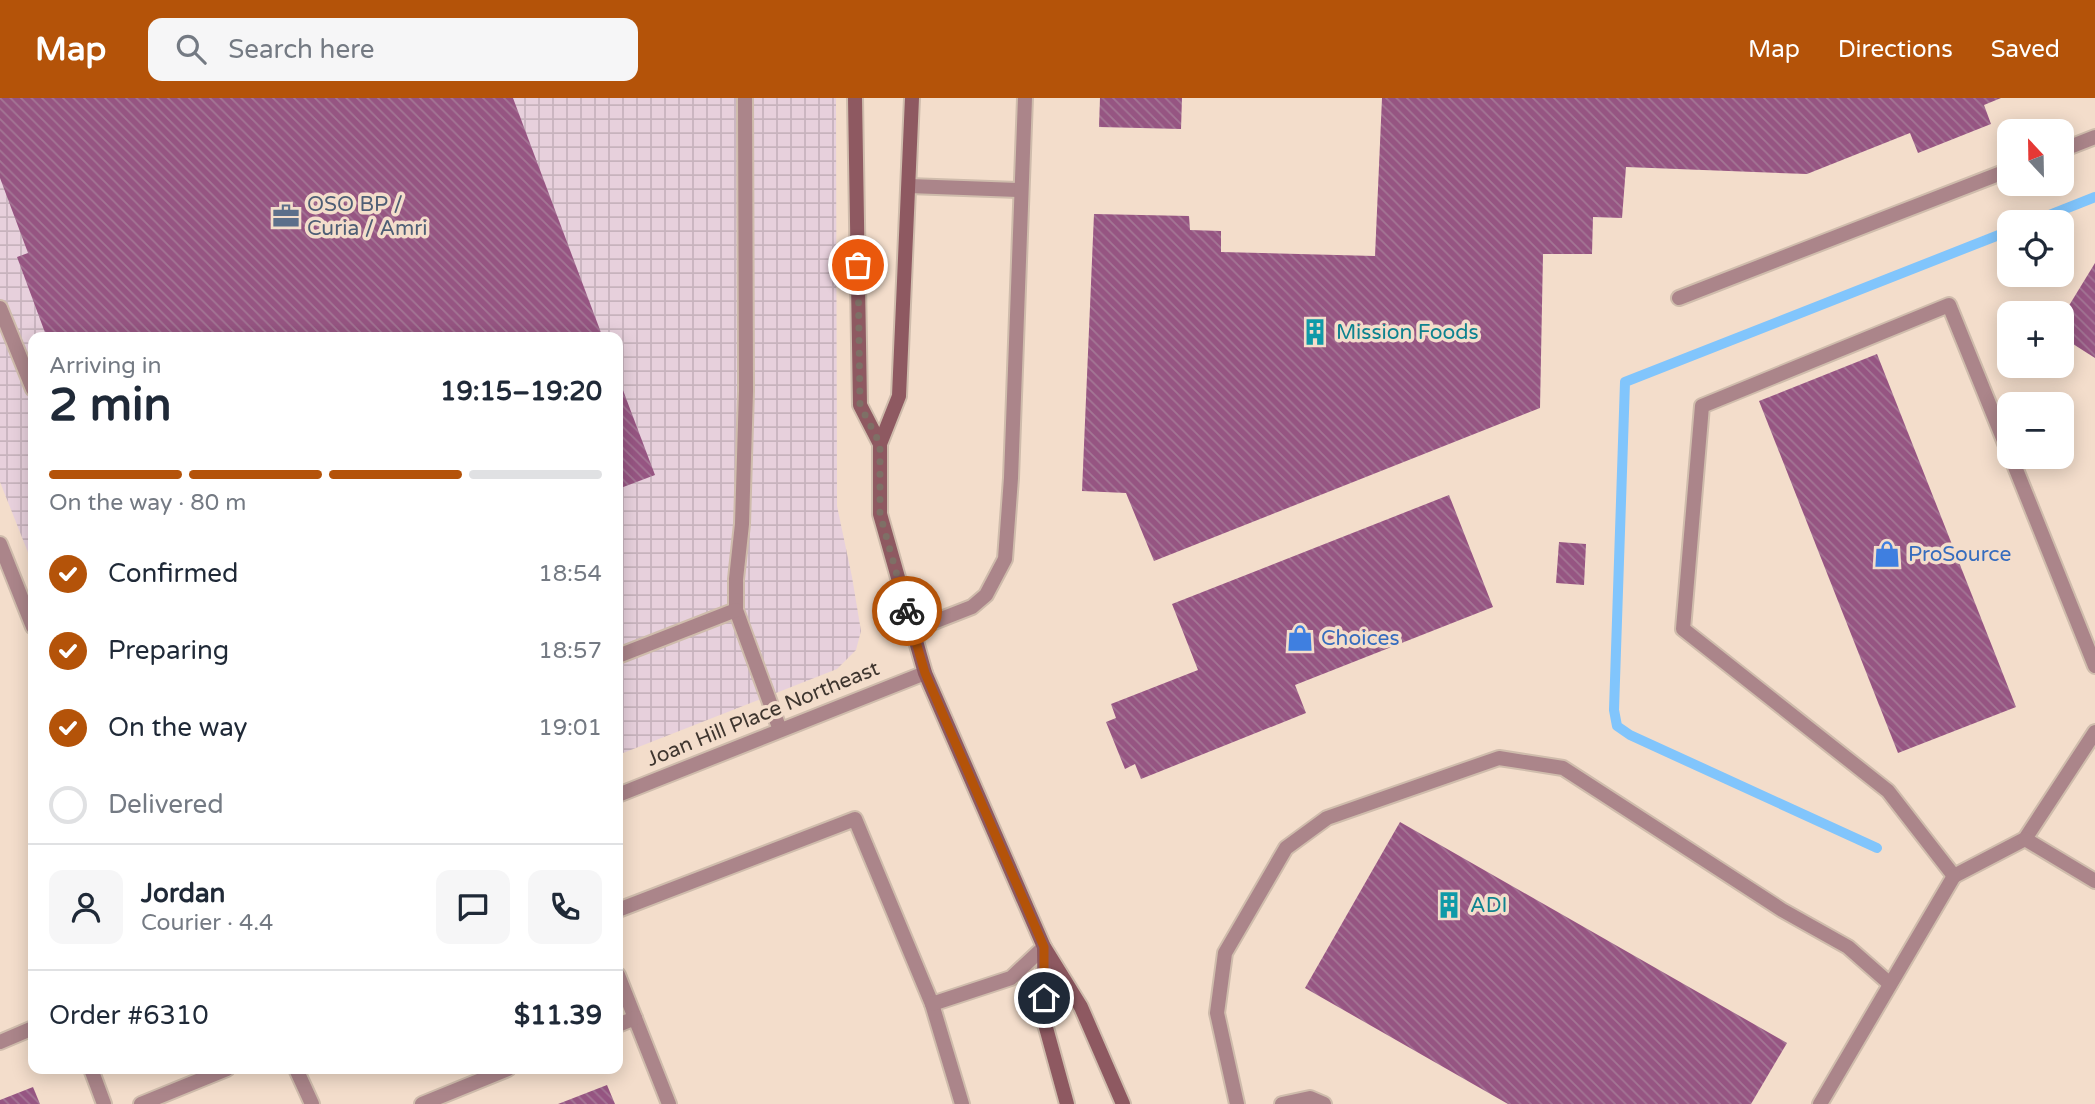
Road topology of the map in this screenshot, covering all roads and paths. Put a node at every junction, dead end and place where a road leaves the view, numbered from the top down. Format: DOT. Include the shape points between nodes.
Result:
graph roads {
  1 [pos="744,98"];
  2 [pos="855,98"];
  3 [pos="912,98"];
  4 [pos="1025,98"];
  5 [pos="2095,137"];
  6 [pos="2074,145"];
  7 [pos="1997,175"];
  8 [pos="909,186"];
  9 [pos="1021,190"];
  10 [pos="1679,298"];
  11 [pos="0,308"];
  12 [pos="28,378"];
  13 [pos="1997,423"];
  14 [pos="880,444"];
  15 [pos="2016,469"];
  16 [pos="0,544"];
  17 [pos="736,610"];
  18 [pos="28,614"];
  19 [pos="913,631"];
  20 [pos="2090,639"];
  21 [pos="623,654"];
  22 [pos="2095,666"];
  23 [pos="925,673"];
  24 [pos="780,730"];
  25 [pos="2095,732"];
  26 [pos="623,793"];
  27 [pos="2025,839"];
  28 [pos="1954,876"];
  29 [pos="2095,881"];
  30 [pos="623,908"];
  31 [pos="1044,947"];
  32 [pos="1890,984"];
  33 [pos="623,988"];
  34 [pos="932,1004"];
  35 [pos="635,1018"];
  36 [pos="623,1023"];
  37 [pos="28,1030"];
  38 [pos="0,1042"];
  39 [pos="92,1074"];
  40 [pos="215,1074"];
  41 [pos="298,1074"];
  42 [pos="496,1074"];
  43 [pos="104,1104"];
  44 [pos="141,1104"];
  45 [pos="312,1104"];
  46 [pos="422,1104"];
  47 [pos="669,1104"];
  48 [pos="962,1104"];
  49 [pos="1067,1104"];
  50 [pos="1123,1104"];
  51 [pos="1237,1104"];
  52 [pos="1282,1104"];
  53 [pos="1324,1104"];
  54 [pos="1820,1104"];
  1 -- 17 [label="street" via="746,391"];
  2 -- 14 [label="street" via="860,405"];
  3 -- 8 [label="street"];
  4 -- 9 [label="street"];
  5 -- 6 [label="street"];
  7 -- 10 [label="street"];
  8 -- 9 [label="street"];
  8 -- 14 [label="street" via="900,397"];
  9 -- 19 [label="street" via="1005,558 986,595 972,607"];
  11 -- 12 [label="street"];
  13 -- 28 [label="street" via="1949,304 1702,406 1683,629 1888,791"];
  14 -- 19 [label="street" via="880,514"];
  15 -- 20 [label="street"];
  16 -- 18 [label="street"];
  17 -- 21 [label="street"];
  17 -- 24 [label="street"];
  19 -- 23 [label="street"];
  20 -- 22 [label="street"];
  23 -- 24 [label="street, Joan Hill Place Northeast"];
  23 -- 31 [label="street"];
  24 -- 26 [label="street, Joan Hill Place Northeast"];
  25 -- 27 [label="street"];
  27 -- 28 [label="street"];
  27 -- 29 [label="street"];
  28 -- 32 [label="street"];
  30 -- 34 [label="street" via="855,819"];
  31 -- 34 [label="street" via="1011,978"];
  31 -- 49 [label="street" via="1045,1024"];
  31 -- 50 [label="street" via="1081,1007"];
  32 -- 51 [label="street" via="1848,947 1782,910 1563,768 1499,758 1327,818 1286,848 1225,953 1217,1013"];
  32 -- 54 [label="street"];
  33 -- 35 [label="street"];
  34 -- 48 [label="street"];
  35 -- 36 [label="street"];
  35 -- 47 [label="street"];
  37 -- 38 [label="street"];
  39 -- 43 [label="street"];
  40 -- 44 [label="street"];
  41 -- 45 [label="street"];
  42 -- 46 [label="street"];
  52 -- 53 [label="street" via="1310,1098"];
}
